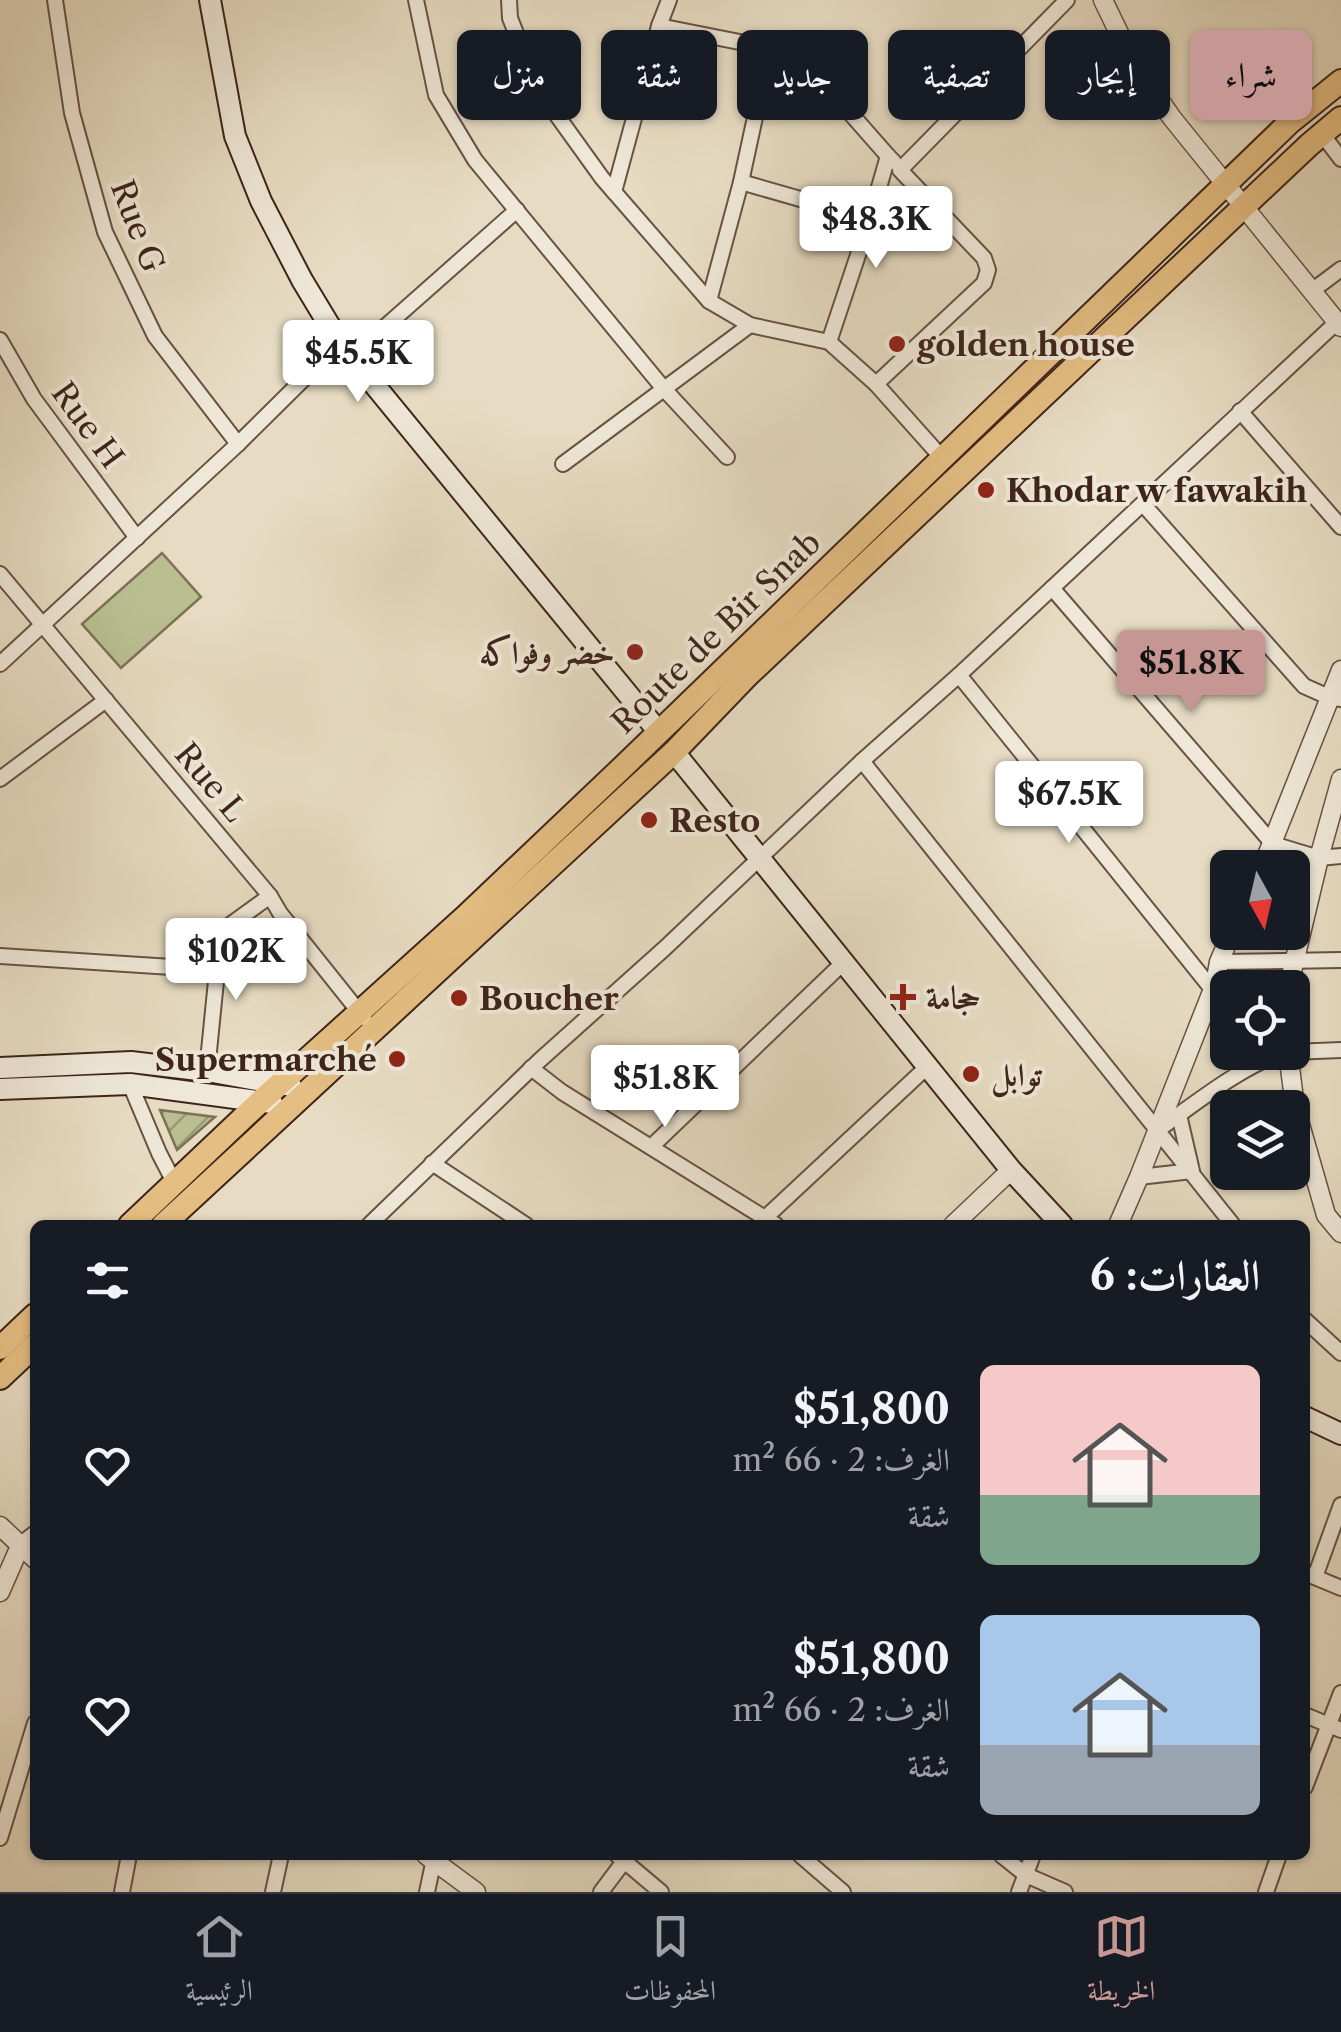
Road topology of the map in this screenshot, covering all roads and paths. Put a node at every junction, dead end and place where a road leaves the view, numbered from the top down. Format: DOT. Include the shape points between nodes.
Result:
graph roads {
  1 [pos="55,0"];
  2 [pos="210,0"];
  3 [pos="416,0"];
  4 [pos="509,0"];
  5 [pos="669,0"];
  6 [pos="1067,0"];
  7 [pos="1103,0"];
  8 [pos="659,26"];
  9 [pos="737,41"];
  10 [pos="1341,80"];
  11 [pos="1341,118"];
  12 [pos="754,120"];
  13 [pos="856,120"];
  14 [pos="1322,134"];
  15 [pos="888,156"];
  16 [pos="1341,159"];
  17 [pos="900,170"];
  18 [pos="740,182"];
  19 [pos="1226,186"];
  20 [pos="614,192"];
  21 [pos="1244,208"];
  22 [pos="517,210"];
  23 [pos="870,219"];
  24 [pos="1341,269"];
  25 [pos="1313,290"];
  26 [pos="709,301"];
  27 [pos="750,324"];
  28 [pos="1339,324"];
  29 [pos="0,340"];
  30 [pos="828,342"];
  31 [pos="346,350"];
  32 [pos="876,384"];
  33 [pos="664,388"];
  34 [pos="1240,412"];
  35 [pos="238,444"];
  36 [pos="727,456"];
  37 [pos="943,459"];
  38 [pos="563,464"];
  39 [pos="1142,504"];
  40 [pos="1341,526"];
  41 [pos="137,538"];
  42 [pos="0,574"];
  43 [pos="1052,588"];
  44 [pos="43,627"];
  45 [pos="0,664"];
  46 [pos="1341,670"];
  47 [pos="960,675"];
  48 [pos="1336,698"];
  49 [pos="106,700"];
  50 [pos="659,730"];
  51 [pos="676,750"];
  52 [pos="862,761"];
  53 [pos="0,779"];
  54 [pos="1341,779"];
  55 [pos="1273,844"];
  56 [pos="1270,850"];
  57 [pos="1341,856"];
  58 [pos="1319,858"];
  59 [pos="760,859"];
  60 [pos="270,896"];
  61 [pos="226,929"];
  62 [pos="1224,950"];
  63 [pos="0,956"];
  64 [pos="1341,960"];
  65 [pos="844,962"];
  66 [pos="1219,962"];
  67 [pos="1294,962"];
  68 [pos="172,968"];
  69 [pos="1217,970"];
  70 [pos="1292,970"];
  71 [pos="217,971"];
  72 [pos="1210,987"];
  73 [pos="1210,994"];
  74 [pos="367,1021"];
  75 [pos="1341,1050"];
  76 [pos="1310,1052"];
  77 [pos="25,1066"];
  78 [pos="928,1066"];
  79 [pos="0,1068"];
  80 [pos="531,1068"];
  81 [pos="1248,1070"];
  82 [pos="1292,1070"];
  83 [pos="208,1072"];
  84 [pos="283,1083"];
  85 [pos="130,1084"];
  86 [pos="26,1088"];
  87 [pos="0,1089"];
  88 [pos="262,1100"];
  89 [pos="299,1100"];
  90 [pos="1179,1114"];
  91 [pos="1158,1130"];
  92 [pos="651,1147"];
  93 [pos="432,1163"];
  94 [pos="1011,1170"];
  95 [pos="1192,1171"];
  96 [pos="1139,1177"];
  97 [pos="182,1191"];
  98 [pos="138,1220"];
  99 [pos="166,1220"];
  100 [pos="373,1220"];
  101 [pos="518,1220"];
  102 [pos="767,1220"];
  103 [pos="772,1220"];
  104 [pos="958,1220"];
  105 [pos="1057,1220"];
  106 [pos="1120,1220"];
  107 [pos="1230,1220"];
  108 [pos="1341,1233"];
  109 [pos="30,1323"];
  110 [pos="1310,1324"];
  111 [pos="30,1348"];
  112 [pos="1341,1352"];
  113 [pos="3,1364"];
  114 [pos="1310,1419"];
  115 [pos="1341,1434"];
  116 [pos="1341,1506"];
  117 [pos="0,1526"];
  118 [pos="28,1538"];
  119 [pos="1310,1575"];
  120 [pos="1341,1588"];
  121 [pos="0,1592"];
  122 [pos="1341,1693"];
  123 [pos="1310,1718"];
  124 [pos="1335,1728"];
  125 [pos="30,1739"];
  126 [pos="1310,1776"];
  127 [pos="0,1838"];
  128 [pos="128,1860"];
  129 [pos="280,1860"];
  130 [pos="431,1860"];
  131 [pos="437,1860"];
  132 [pos="621,1860"];
  133 [pos="626,1860"];
  134 [pos="806,1860"];
  135 [pos="1007,1860"];
  136 [pos="1030,1860"];
  137 [pos="1277,1860"];
  138 [pos="1026,1875"];
  139 [pos="122,1892"];
  140 [pos="273,1892"];
  141 [pos="427,1892"];
  142 [pos="476,1892"];
  143 [pos="601,1892"];
  144 [pos="662,1892"];
  145 [pos="842,1892"];
  146 [pos="1019,1892"];
  147 [pos="1065,1892"];
  148 [pos="1266,1892"];
  1 -- 35 [label="street, Rue G" via="72,113 105,232 155,336"];
  2 -- 31 [label="main road" via="234,136 260,201"];
  3 -- 22 [label="street" via="436,95 475,160"];
  4 -- 20 [label="street" via="538,89"];
  5 -- 8 [label="street"];
  6 -- 17 [label="street"];
  7 -- 19 [label="street" via="1133,62"];
  8 -- 9 [label="street"];
  8 -- 20 [label="street"];
  10 -- 19 [label="main road, Route de Bir Snab"];
  11 -- 14 [label="main road, Route de Bir Snab"];
  12 -- 18 [label="street"];
  13 -- 15 [label="street"];
  14 -- 16 [label="street"];
  14 -- 21 [label="main road, Route de Bir Snab"];
  15 -- 17 [label="street"];
  15 -- 23 [label="street"];
  17 -- 32 [label="street" via="988,270 984,283"];
  18 -- 23 [label="street"];
  18 -- 26 [label="street"];
  19 -- 21 [label="street"];
  19 -- 37 [label="main road, Route de Bir Snab"];
  20 -- 26 [label="street"];
  21 -- 25 [label="street"];
  21 -- 51 [label="main road, Route de Bir Snab"];
  22 -- 31 [label="street"];
  22 -- 33 [label="street"];
  23 -- 30 [label="street"];
  24 -- 25 [label="street"];
  25 -- 28 [label="street"];
  26 -- 27 [label="street"];
  27 -- 30 [label="street"];
  27 -- 33 [label="street"];
  28 -- 34 [label="street"];
  29 -- 41 [label="street, Rue H" via="34,399"];
  30 -- 32 [label="street"];
  31 -- 35 [label="street"];
  31 -- 50 [label="main road"];
  32 -- 37 [label="street"];
  33 -- 36 [label="street"];
  33 -- 38 [label="street"];
  34 -- 39 [label="street"];
  34 -- 40 [label="street"];
  35 -- 41 [label="street"];
  37 -- 50 [label="main road, Route de Bir Snab"];
  39 -- 43 [label="street"];
  39 -- 48 [label="street" via="1304,686"];
  41 -- 44 [label="street"];
  42 -- 44 [label="street, Rue L"];
  43 -- 47 [label="street"];
  43 -- 55 [label="street"];
  44 -- 45 [label="street"];
  44 -- 49 [label="street, Rue L"];
  46 -- 48 [label="street"];
  47 -- 52 [label="street"];
  47 -- 72 [label="street"];
  48 -- 55 [label="street"];
  49 -- 53 [label="street"];
  49 -- 60 [label="street, Rue L"];
  50 -- 51 [label="main road" via="656,752"];
  50 -- 51 [label="main road" via="676,720 684,728"];
  50 -- 74 [label="main road, Route de Bir Snab"];
  51 -- 59 [label="main road"];
  51 -- 74 [label="main road, Route de Bir Snab"];
  52 -- 59 [label="street"];
  52 -- 91 [label="street"];
  54 -- 58 [label="street"];
  55 -- 56 [label="street"];
  55 -- 58 [label="street"];
  57 -- 58 [label="street"];
  58 -- 67 [label="street"];
  59 -- 65 [label="main road"];
  59 -- 80 [label="street"];
  60 -- 61 [label="street"];
  60 -- 74 [label="street, Rue L"];
  61 -- 68 [label="street"];
  61 -- 71 [label="street"];
  62 -- 66 [label="street"];
  63 -- 68 [label="street"];
  64 -- 67 [label="street"];
  65 -- 78 [label="main road"];
  65 -- 92 [label="street"];
  66 -- 67 [label="street"];
  66 -- 69 [label="street"];
  67 -- 70 [label="street"];
  68 -- 71 [label="street"];
  71 -- 83 [label="street"];
  73 -- 91 [label="street"];
  74 -- 84 [label="main road, Route de Bir Snab"];
  74 -- 89 [label="main road, Route de Bir Snab"];
  75 -- 76 [label="street"];
  77 -- 79 [label="main road"];
  77 -- 83 [label="main road" via="131,1062"];
  77 -- 86 [label="main road"];
  78 -- 94 [label="main road"];
  78 -- 103 [label="street"];
  80 -- 92 [label="street"];
  80 -- 93 [label="street"];
  81 -- 90 [label="street"];
  82 -- 108 [label="street" via="1295,1107 1326,1214"];
  83 -- 84 [label="main road"];
  84 -- 88 [label="main road, Route de Bir Snab"];
  84 -- 89 [label="main road"];
  85 -- 86 [label="main road"];
  85 -- 88 [label="main road"];
  85 -- 97 [label="street"];
  86 -- 87 [label="main road"];
  88 -- 89 [label="main road"];
  88 -- 97 [label="main road, Route de Bir Snab"];
  89 -- 97 [label="main road, Route de Bir Snab"];
  90 -- 91 [label="street"];
  90 -- 95 [label="street"];
  91 -- 95 [label="street"];
  91 -- 96 [label="street"];
  92 -- 102 [label="street"];
  93 -- 100 [label="street"];
  93 -- 101 [label="street"];
  94 -- 104 [label="street"];
  94 -- 105 [label="main road"];
  95 -- 96 [label="street"];
  95 -- 107 [label="street"];
  96 -- 106 [label="street"];
  97 -- 98 [label="main road, Route de Bir Snab"];
  97 -- 99 [label="main road, Route de Bir Snab"];
  109 -- 113 [label="main road"];
  110 -- 112 [label="street"];
  111 -- 113 [label="main road"];
  114 -- 115 [label="main road"];
  116 -- 119 [label="street"];
  117 -- 118 [label="street"];
  118 -- 121 [label="street"];
  119 -- 120 [label="street"];
  122 -- 124 [label="street"];
  123 -- 124 [label="street"];
  124 -- 126 [label="street"];
  125 -- 127 [label="street"];
  128 -- 139 [label="street"];
  129 -- 140 [label="street"];
  130 -- 141 [label="street"];
  131 -- 142 [label="street"];
  132 -- 143 [label="street"];
  133 -- 144 [label="street"];
  134 -- 145 [label="street"];
  135 -- 138 [label="street"];
  136 -- 138 [label="street"];
  137 -- 148 [label="street"];
  138 -- 146 [label="street"];
  138 -- 147 [label="street"];
}
